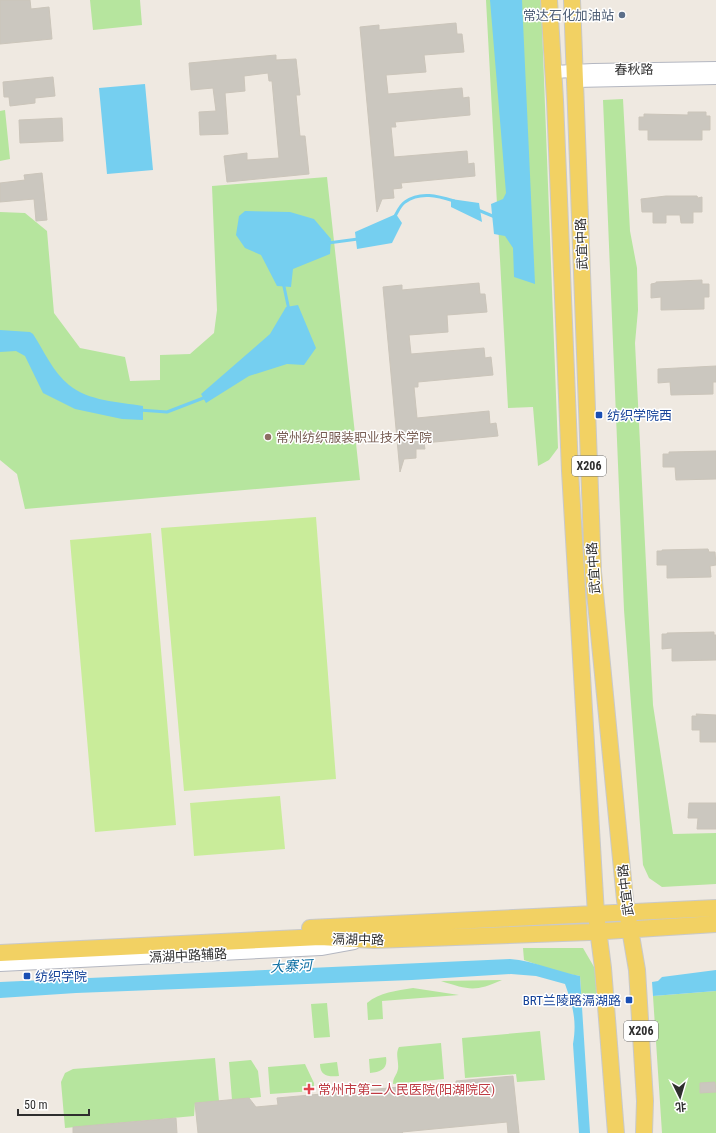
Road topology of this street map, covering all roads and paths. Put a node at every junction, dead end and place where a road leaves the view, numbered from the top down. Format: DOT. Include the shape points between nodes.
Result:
graph roads {
  1 [pos="550,0"];
  2 [pos="572,0"];
  3 [pos="716,68"];
  4 [pos="553,72"];
  5 [pos="575,76"];
  6 [pos="716,78"];
  7 [pos="716,908"];
  8 [pos="627,912"];
  9 [pos="596,914"];
  10 [pos="716,924"];
  11 [pos="630,929"];
  12 [pos="599,932"];
  13 [pos="374,940"];
  14 [pos="0,942"];
  15 [pos="0,953"];
  16 [pos="0,965"];
  17 [pos="616,1133"];
  18 [pos="644,1133"];
  1 -- 4 [label="main road, 武宜中路 / X206"];
  2 -- 5 [label="main road, 武宜中路 / X206"];
  3 -- 5 [label="street, 春秋路"];
  4 -- 5 [label="street, 春秋路"];
  4 -- 9 [label="main road, 武宜中路 / X206" via="570,471"];
  5 -- 6 [label="street, 春秋路"];
  5 -- 8 [label="main road, 武宜中路 / X206" via="592,572"];
  7 -- 8 [label="main road, 滆湖中路"];
  8 -- 9 [label="main road, 滆湖中路"];
  8 -- 11 [label="main road, 武宜中路 / X206"];
  9 -- 12 [label="main road, X206"];
  9 -- 14 [label="main road, 滆湖中路"];
  10 -- 11 [label="main road, 滆湖中路"];
  11 -- 12 [label="main road, 滆湖中路"];
  11 -- 18 [label="main road, 武宜中路 / X206" via="637,970 646,1101"];
  12 -- 13 [label="main road, 滆湖中路"];
  12 -- 17 [label="main road, X206"];
  13 -- 15 [label="main road, 滆湖中路" via="320,938"];
  13 -- 16 [label="street, 滆湖中路辅路" via="321,949"];
}
